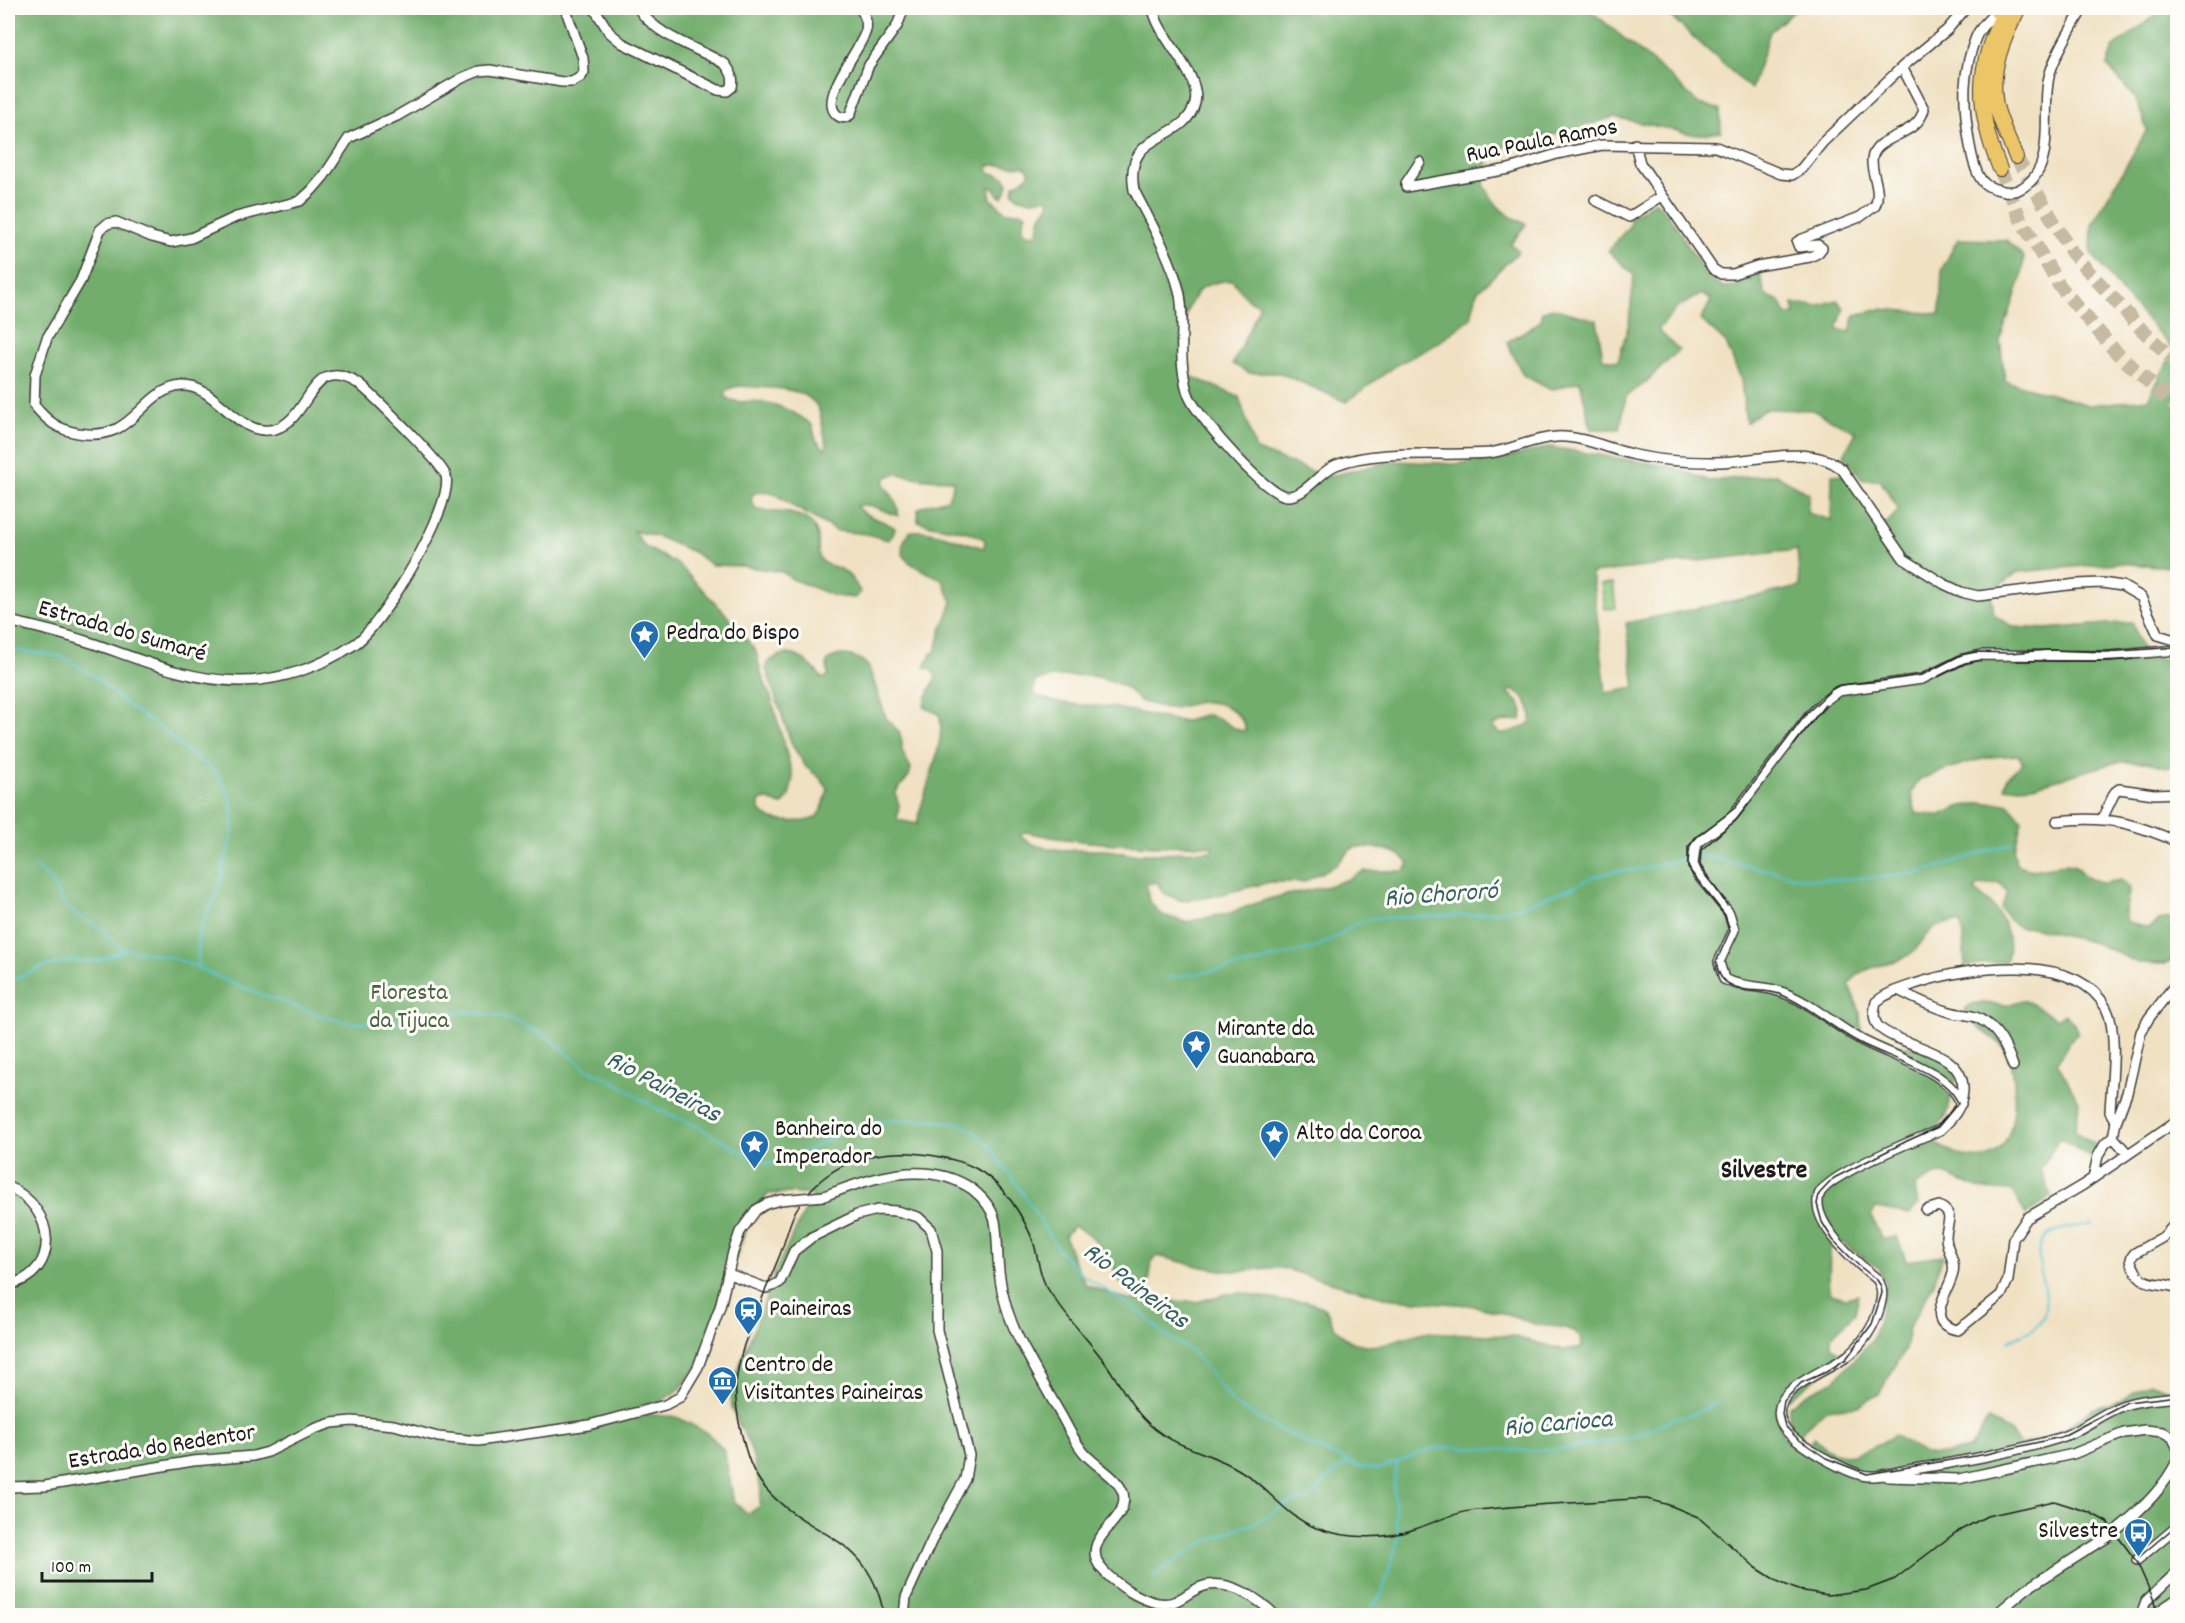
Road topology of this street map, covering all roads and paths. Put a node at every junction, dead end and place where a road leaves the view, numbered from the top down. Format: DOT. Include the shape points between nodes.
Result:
graph roads {
  1 [pos="565,8"];
  2 [pos="594,8"];
  3 [pos="638,8"];
  4 [pos="860,8"];
  5 [pos="904,8"];
  6 [pos="1153,8"];
  7 [pos="1966,8"];
  8 [pos="2019,8"];
  9 [pos="2025,8"];
  10 [pos="2083,8"];
  11 [pos="2000,9"];
  12 [pos="1999,54"];
  13 [pos="1902,67"];
  14 [pos="1635,144"];
  15 [pos="2016,157"];
  16 [pos="1420,162"];
  17 [pos="2000,169"];
  18 [pos="1662,196"];
  19 [pos="1595,200"];
  20 [pos="8,621"];
  21 [pos="2178,640"];
  22 [pos="2178,650"];
  23 [pos="2178,794"];
  24 [pos="2102,819"];
  25 [pos="2057,821"];
  26 [pos="2178,842"];
  27 [pos="2178,981"];
  28 [pos="1898,990"];
  29 [pos="2013,1066"];
  30 [pos="1961,1104"];
  31 [pos="2178,1120"];
  32 [pos="2116,1122"];
  33 [pos="2113,1137"];
  34 [pos="2128,1154"];
  35 [pos="2093,1178"];
  36 [pos="8,1187"];
  37 [pos="1926,1210"];
  38 [pos="2178,1221"];
  39 [pos="729,1274"];
  40 [pos="8,1285"];
  41 [pos="2178,1288"];
  42 [pos="2178,1397"];
  43 [pos="2178,1448"];
  44 [pos="2178,1459"];
  45 [pos="1867,1476"];
  46 [pos="8,1487"];
  47 [pos="2178,1526"];
  48 [pos="2137,1560"];
  49 [pos="2178,1571"];
  50 [pos="2178,1598"];
  51 [pos="904,1616"];
  52 [pos="1276,1616"];
  53 [pos="1994,1616"];
  54 [pos="2152,1616"];
  1 -- 20 [label="street, Estrada do Sumaré" via="584,67 581,77 572,82 550,81 479,71 349,138 324,176 300,201 236,217 179,242 162,241 116,222 107,224 100,230 81,280 47,338 35,375 34,405 59,428 95,436 124,426 168,389 198,389 249,426 264,430 288,422 325,377 337,374 359,384 434,460 446,475 446,488 433,530 376,622 357,643 310,668 240,681 147,663"];
  2 -- 3 [label="street" via="609,33 622,43 718,90 732,87 731,72 724,64 657,28"];
  4 -- 5 [label="street" via="866,30 833,99 833,109 841,118 850,115 869,65 897,26"];
  6 -- 21 [label="street" via="1159,25 1188,71 1195,103 1180,124 1138,154 1132,179 1134,190 1180,293 1182,365 1191,401 1253,475 1278,495 1296,495 1336,465 1370,458 1489,453 1557,437 1638,456 1679,461 1818,457 1842,469 1904,559 1944,585 1978,596 2077,584 2122,586 2140,597 2158,635"];
  7 -- 13 [label="street, Rua Paula Ramos" via="1947,30"];
  8 -- 12 [label="highway"];
  9 -- 12 [label="highway"];
  10 -- 11 [label="street" via="2050,72 2044,158 2028,183 2007,192 1984,184 1977,173 1966,112 1965,84 1971,55 1981,29"];
  11 -- 17 [label="highway" via="1983,65 1982,90 1984,120"];
  12 -- 15 [label="highway" via="1996,107"];
  13 -- 14 [label="street, Rua Paula Ramos" via="1792,175 1716,147"];
  13 -- 18 [label="street" via="1924,109 1923,115 1915,125 1875,152 1875,206 1797,243 1801,248 1821,246 1818,253 1721,274 1708,263"];
  14 -- 16 [label="street, Rua Paula Ramos" via="1602,145 1509,169 1406,187"];
  14 -- 18 [label="street" via="1640,163"];
  18 -- 19 [label="street" via="1629,217"];
  22 -- 30 [label="street" via="2103,656 1981,655 1962,659 1922,679 1838,691 1811,714 1731,818 1695,848 1693,864 1698,875 1729,913 1734,930 1719,962 1724,979 1778,990 1805,1003 1858,1039 1930,1072 1955,1092"];
  23 -- 24 [label="street" via="2118,789"];
  24 -- 25 [label="street"];
  24 -- 26 [label="street"];
  27 -- 32 [label="street" via="2141,1032"];
  28 -- 29 [label="street" via="1921,1003 1977,1017 1996,1031"];
  28 -- 30 [label="street" via="1876,1002 1876,1023 1958,1068 1963,1082"];
  28 -- 32 [label="street" via="1938,976 2004,967 2040,969 2079,982 2094,992 2107,1010 2112,1041 2110,1112"];
  30 -- 45 [label="street" via="1940,1130 1834,1179 1820,1194 1818,1204 1834,1239 1882,1285 1881,1299 1873,1325 1850,1354 1791,1389 1782,1401 1780,1413 1783,1426 1797,1441 1827,1460"];
  31 -- 34 [label="street"];
  32 -- 33 [label="street"];
  33 -- 34 [label="street"];
  33 -- 35 [label="street" via="2098,1156"];
  34 -- 35 [label="street"];
  35 -- 37 [label="street" via="2023,1224 2011,1246 2008,1280 2001,1295 1958,1330 1950,1329 1940,1316 1953,1274 1954,1262 1946,1241 1950,1217 1939,1206"];
  36 -- 40 [label="street" via="39,1211 46,1232 46,1250 33,1274"];
  38 -- 41 [label="street" via="2163,1237 2135,1253 2131,1262 2143,1281"];
  39 -- 46 [label="street, Estrada do Redentor" via="698,1367 680,1397 666,1405 589,1425 478,1441 438,1437 394,1425 332,1423 253,1456 193,1461 45,1486"];
  39 -- 51 [label="street" via="765,1288 773,1286 780,1282 794,1251 812,1236 857,1215 879,1210 918,1217 931,1229 937,1251 937,1330 969,1455 965,1479 906,1597"];
  39 -- 52 [label="street, Estrada do Redentor, bridge" via="740,1232 766,1204 824,1196 862,1181 911,1173 929,1173 965,1185 979,1194 995,1220 1004,1299 1016,1336 1086,1455 1117,1482 1123,1493 1122,1508 1094,1550 1098,1563 1112,1580 1155,1603 1176,1601 1208,1584 1226,1585 1261,1601"];
  42 -- 45 [label="street" via="2127,1404 2061,1438"];
  43 -- 45 [label="street" via="2172,1437 2163,1432 2145,1430 2124,1433 2073,1454 1959,1479"];
  44 -- 53 [label="street, bridge" via="2157,1492 2120,1527 2026,1589"];
  47 -- 48 [label="street"];
  49 -- 54 [label="street" via="2146,1601 2143,1609"];
  50 -- 54 [label="street"];
}
